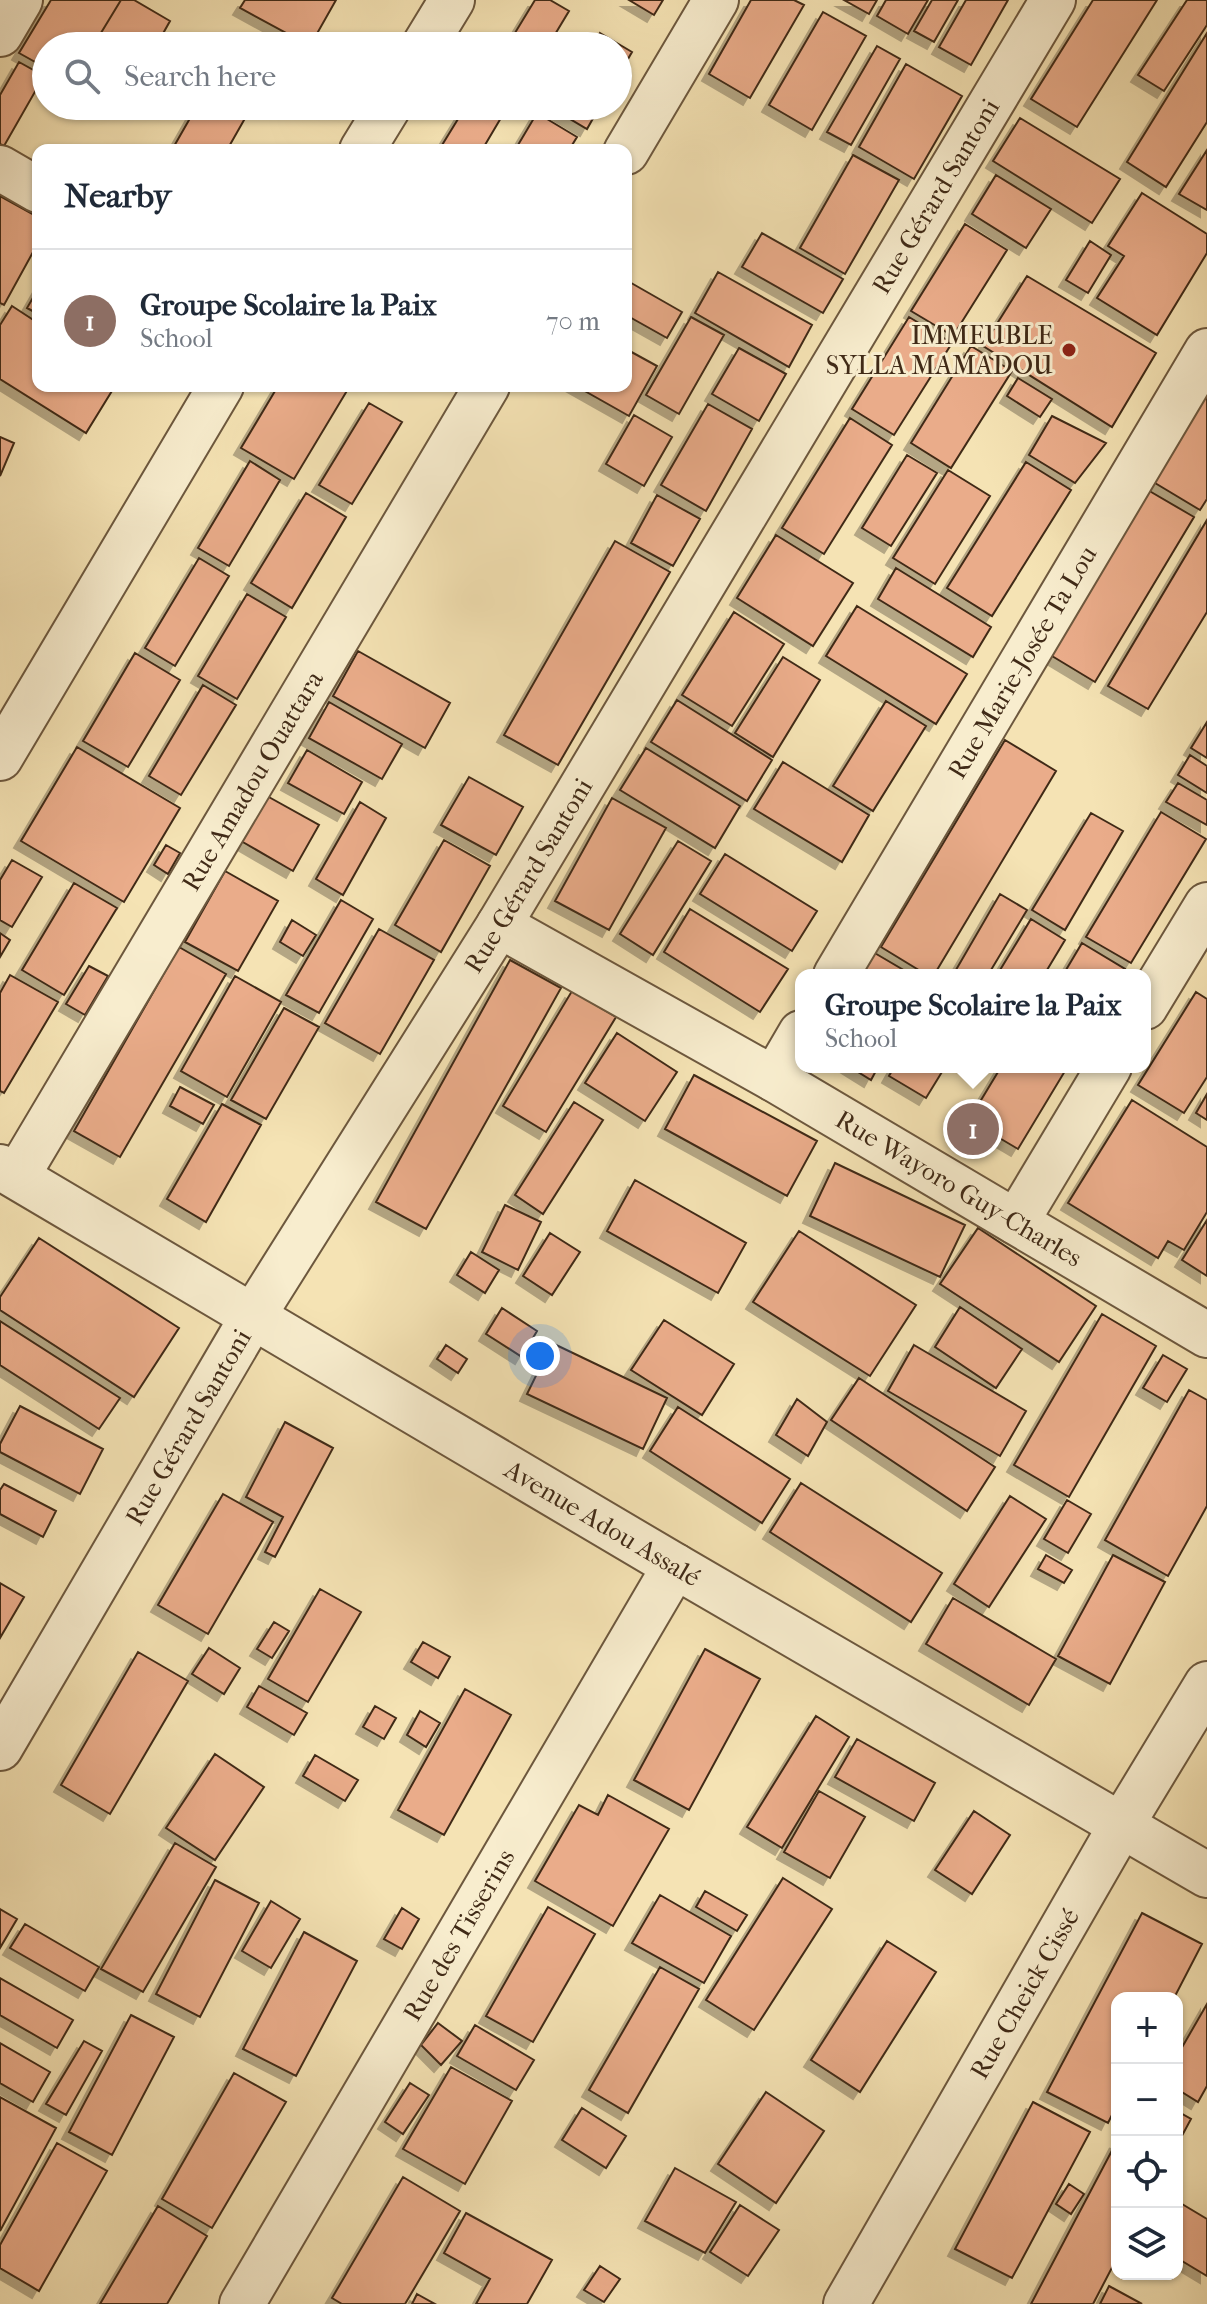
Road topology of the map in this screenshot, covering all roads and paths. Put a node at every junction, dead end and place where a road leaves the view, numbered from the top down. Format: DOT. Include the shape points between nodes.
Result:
graph roads {
  1 [pos="20,0"];
  2 [pos="452,0"];
  3 [pos="716,0"];
  4 [pos="1053,0"];
  5 [pos="433,32"];
  6 [pos="0,34"];
  7 [pos="380,120"];
  8 [pos="366,144"];
  9 [pos="631,144"];
  10 [pos="0,168"];
  11 [pos="32,187"];
  12 [pos="1207,351"];
  13 [pos="217,392"];
  14 [pos="483,392"];
  15 [pos="5,743"];
  16 [pos="1207,905"];
  17 [pos="499,925"];
  18 [pos="840,969"];
  19 [pos="1151,997"];
  20 [pos="795,1043"];
  21 [pos="1105,1073"];
  22 [pos="774,1079"];
  23 [pos="8,1172"];
  24 [pos="1016,1222"];
  25 [pos="253,1316"];
  26 [pos="1207,1335"];
  27 [pos="675,1566"];
  28 [pos="1207,1684"];
  29 [pos="0,1748"];
  30 [pos="1122,1824"];
  31 [pos="1207,1875"];
  32 [pos="861,2299"];
  33 [pos="242,2304"];
  1 -- 6 [label="street"];
  2 -- 5 [label="street"];
  3 -- 9 [label="street"];
  4 -- 17 [label="street, Rue Gérard Santoni"];
  7 -- 8 [label="street"];
  10 -- 11 [label="street"];
  12 -- 18 [label="street, Rue Marie-Josée Ta Lou"];
  13 -- 15 [label="street"];
  14 -- 23 [label="street, Rue Amadou Ouattara"];
  16 -- 19 [label="street"];
  17 -- 22 [label="street, Rue Wayoro Guy-Charles"];
  17 -- 25 [label="street, Rue Gérard Santoni"];
  20 -- 22 [label="street"];
  21 -- 24 [label="street"];
  22 -- 24 [label="street, Rue Wayoro Guy-Charles"];
  23 -- 25 [label="street, Avenue Adou Assalé"];
  24 -- 26 [label="street, Rue Wayoro Guy-Charles"];
  25 -- 27 [label="street, Avenue Adou Assalé"];
  25 -- 29 [label="street, Rue Gérard Santoni"];
  27 -- 30 [label="street, Avenue Adou Assalé"];
  27 -- 33 [label="street, Rue des Tisserins"];
  28 -- 30 [label="street, Rue Cheick Cissé"];
  30 -- 31 [label="street, Avenue Adou Assalé"];
  30 -- 32 [label="street, Rue Cheick Cissé"];
}
